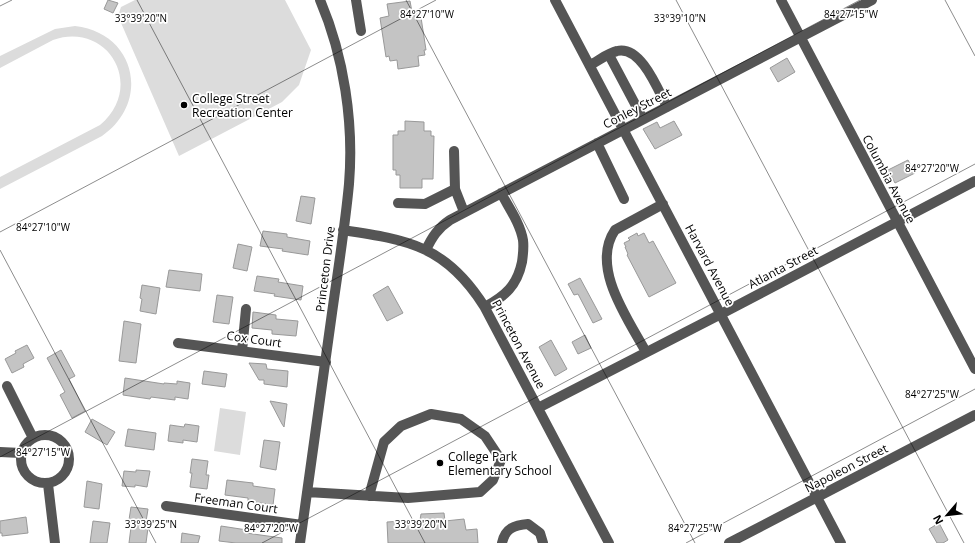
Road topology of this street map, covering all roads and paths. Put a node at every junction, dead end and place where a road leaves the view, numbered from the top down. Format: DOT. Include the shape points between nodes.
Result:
graph roads {
  1 [pos="322,0"];
  2 [pos="356,0"];
  3 [pos="556,0"];
  4 [pos="781,0"];
  5 [pos="872,0"];
  6 [pos="361,31"];
  7 [pos="800,38"];
  8 [pos="609,55"];
  9 [pos="590,65"];
  10 [pos="667,107"];
  11 [pos="643,119"];
  12 [pos="624,129"];
  13 [pos="597,143"];
  14 [pos="454,151"];
  15 [pos="975,181"];
  16 [pos="455,188"];
  17 [pos="501,193"];
  18 [pos="624,199"];
  19 [pos="398,203"];
  20 [pos="663,204"];
  21 [pos="464,212"];
  22 [pos="896,222"];
  23 [pos="343,230"];
  24 [pos="426,250"];
  25 [pos="485,307"];
  26 [pos="246,309"];
  27 [pos="721,314"];
  28 [pos="178,343"];
  29 [pos="242,351"];
  30 [pos="646,352"];
  31 [pos="326,362"];
  32 [pos="975,369"];
  33 [pos="7,386"];
  34 [pos="538,408"];
  35 [pos="975,415"];
  36 [pos="33,438"];
  37 [pos="0,452"];
  38 [pos="21,453"];
  39 [pos="48,484"];
  40 [pos="307,492"];
  41 [pos="369,496"];
  42 [pos="817,497"];
  43 [pos="166,506"];
  44 [pos="302,526"];
  45 [pos="55,543"];
  46 [pos="300,543"];
  47 [pos="502,543"];
  48 [pos="543,543"];
  49 [pos="609,543"];
  50 [pos="729,543"];
  51 [pos="841,543"];
  1 -- 23 [label="street, Princeton Drive" via="346,95 350,146 349,183"];
  2 -- 6 [label="street"];
  3 -- 9 [label="street, Harvard Avenue"];
  4 -- 7 [label="street, Columbia Avenue"];
  5 -- 7 [label="street, Conley Street"];
  7 -- 10 [label="street, Conley Street"];
  7 -- 22 [label="street, Columbia Avenue"];
  8 -- 9 [label="street"];
  8 -- 10 [label="street" via="618,51 628,51 636,55 645,66"];
  8 -- 11 [label="street"];
  9 -- 12 [label="street, Harvard Avenue"];
  10 -- 11 [label="street, Conley Street"];
  11 -- 12 [label="street, Conley Street"];
  12 -- 13 [label="street, Conley Street"];
  12 -- 20 [label="street, Harvard Avenue"];
  13 -- 17 [label="street, Conley Street"];
  13 -- 18 [label="street"];
  14 -- 16 [label="street"];
  15 -- 22 [label="street, Atlanta Street"];
  16 -- 19 [label="street" via="425,204"];
  16 -- 21 [label="street"];
  17 -- 21 [label="street, Conley Street"];
  17 -- 25 [label="street" via="517,222 524,251 516,282 500,299"];
  20 -- 27 [label="street, Harvard Avenue"];
  20 -- 30 [label="street" via="615,230 606,252 606,262 615,296"];
  21 -- 24 [label="street, Conley Street" via="441,226"];
  22 -- 27 [label="street, Atlanta Street"];
  22 -- 32 [label="street, Columbia Avenue"];
  23 -- 24 [label="street, Princeton Avenue" via="390,237"];
  23 -- 31 [label="street, Princeton Drive"];
  24 -- 25 [label="street, Princeton Avenue" via="460,274"];
  25 -- 34 [label="street, Princeton Avenue"];
  26 -- 29 [label="street"];
  27 -- 30 [label="street, Atlanta Street"];
  27 -- 42 [label="street, Harvard Avenue"];
  28 -- 29 [label="street, Cox Court"];
  29 -- 31 [label="street, Cox Court"];
  30 -- 34 [label="street, Atlanta Street"];
  31 -- 40 [label="street, Princeton Drive"];
  33 -- 36 [label="street"];
  34 -- 49 [label="street, Princeton Avenue"];
  35 -- 42 [label="street, Napoleon Street"];
  36 -- 38 [label="street" via="27,442"];
  36 -- 39 [label="street" via="40,435 55,437 62,442 69,456 69,464 62,477"];
  37 -- 38 [label="street"];
  38 -- 39 [label="street" via="20,461 26,475 32,481"];
  39 -- 45 [label="street"];
  40 -- 41 [label="street"];
  40 -- 44 [label="street, Princeton Drive"];
  41 -- 41 [label="street" via="408,498 480,492 493,480 501,460 485,436 461,419 431,414 401,426 384,442"];
  42 -- 50 [label="street, Napoleon Street"];
  42 -- 51 [label="street, Harvard Avenue"];
  43 -- 44 [label="street, Freeman Court"];
  44 -- 46 [label="street, Princeton Drive"];
  47 -- 48 [label="street" via="504,534 516,525 528,524 540,533"];
}
